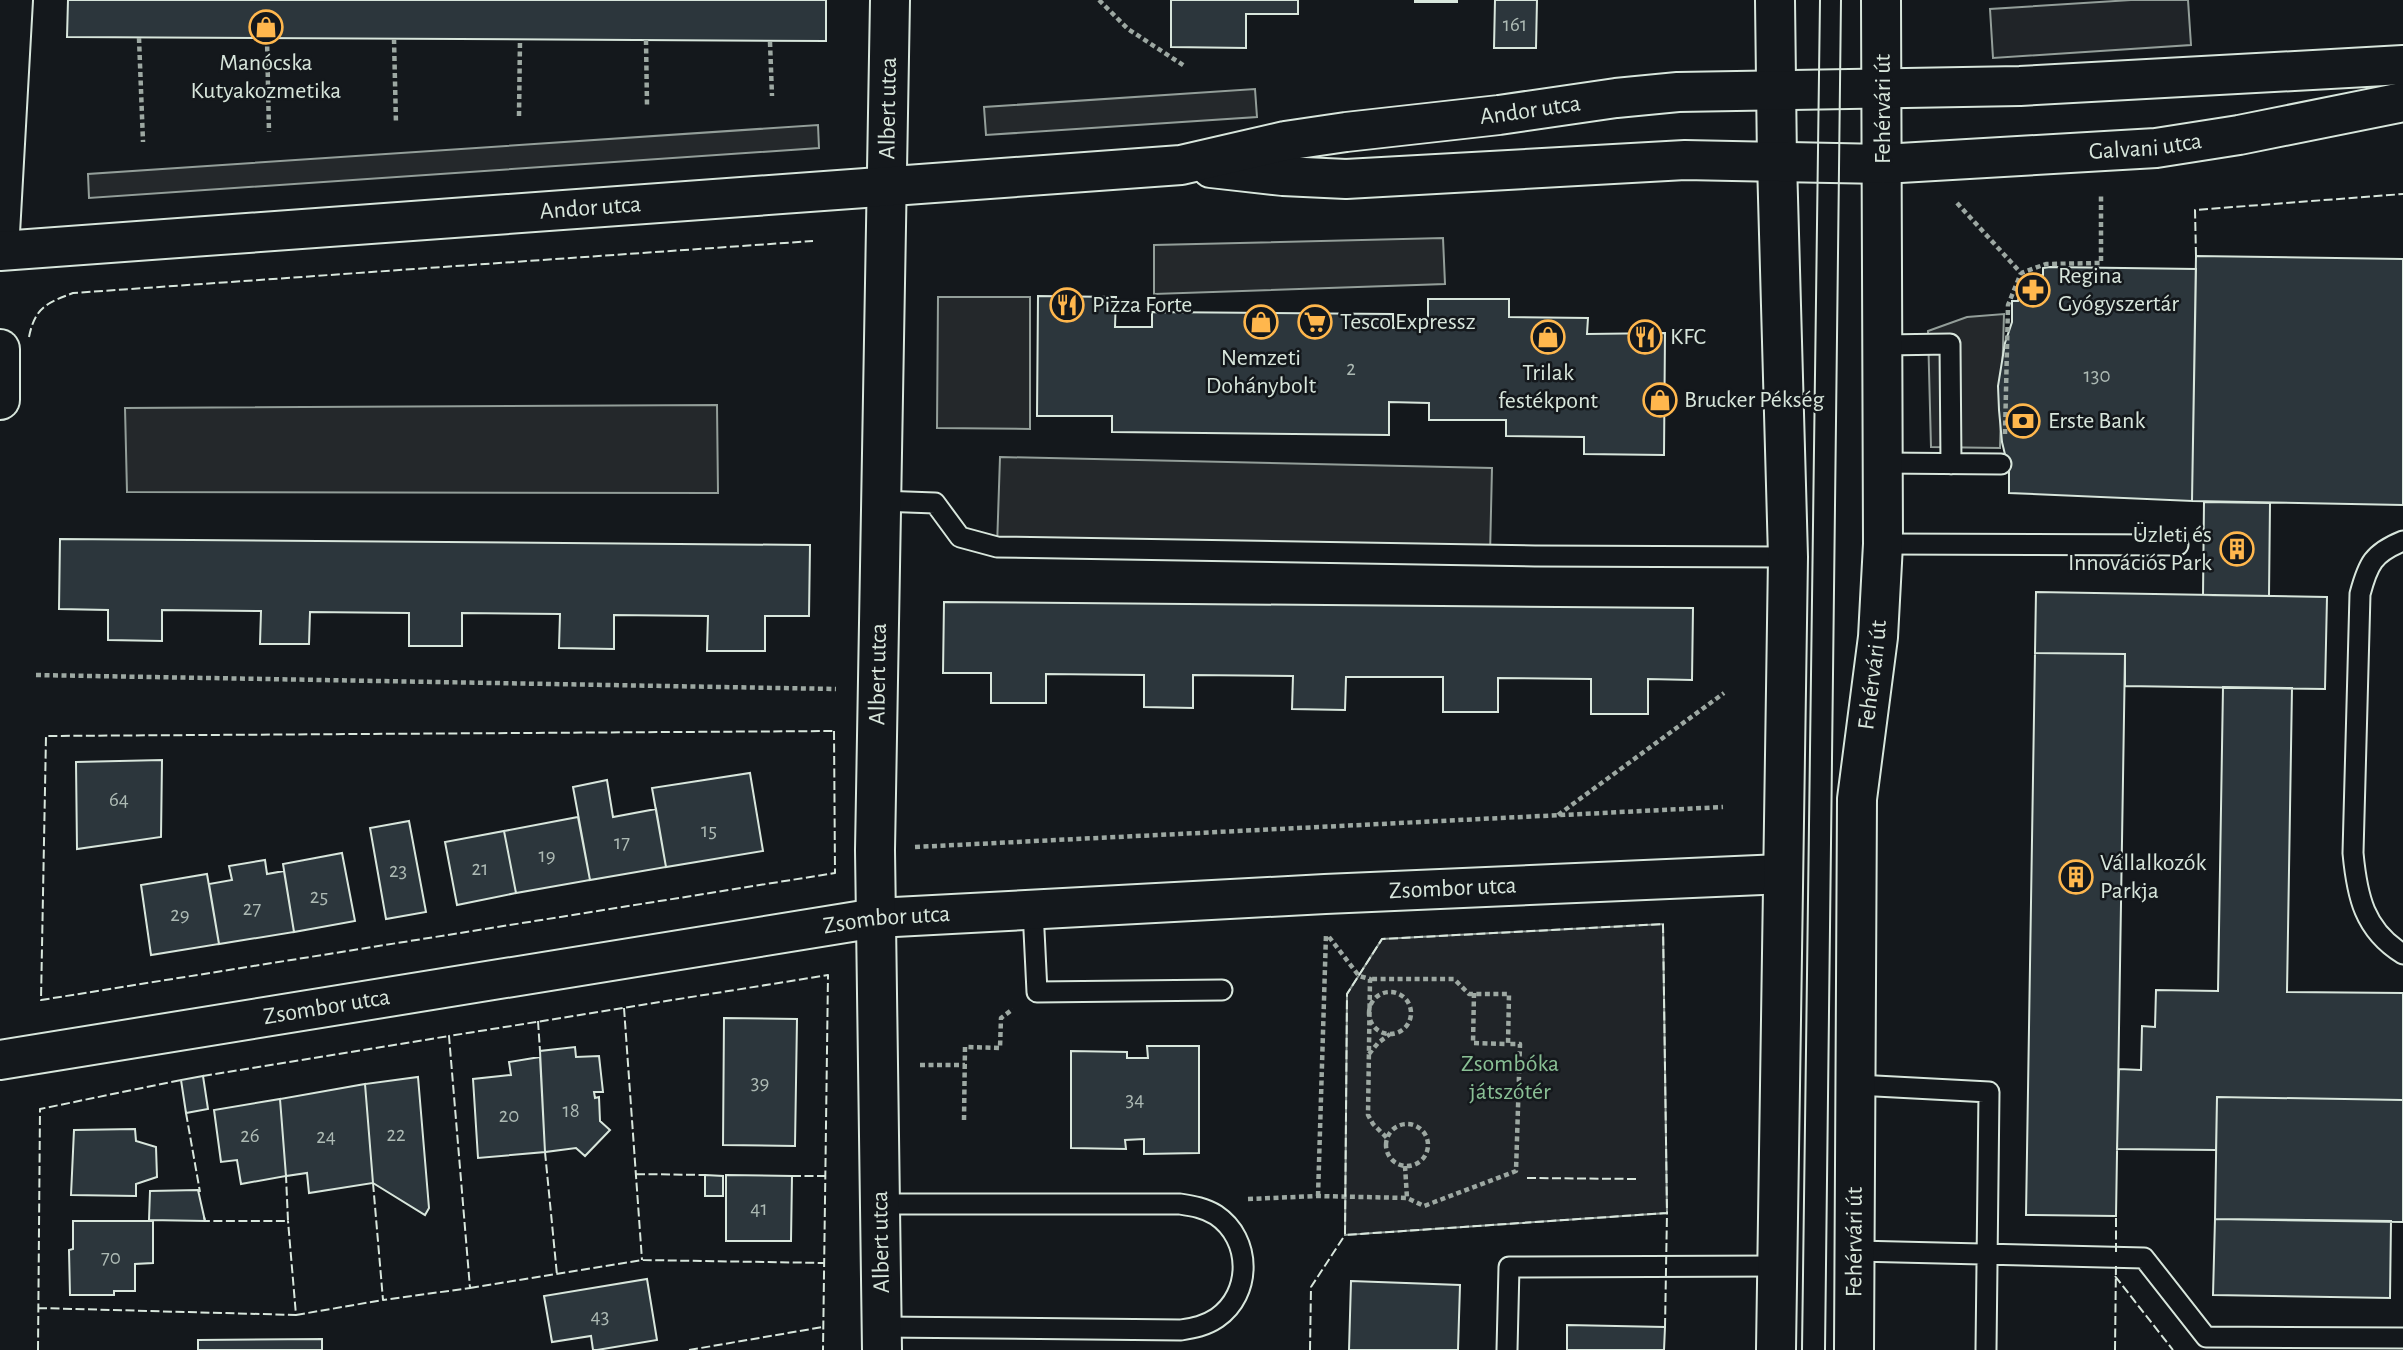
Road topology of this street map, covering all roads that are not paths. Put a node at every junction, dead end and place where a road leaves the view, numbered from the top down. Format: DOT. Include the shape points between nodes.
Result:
graph roads {
  1 [pos="890,0"];
  2 [pos="1775,0"];
  3 [pos="1881,0"];
  4 [pos="9,9"];
  5 [pos="2403,65"];
  6 [pos="1776,88"];
  7 [pos="1883,88"];
  8 [pos="2403,102"];
  9 [pos="1777,162"];
  10 [pos="1883,164"];
  11 [pos="1181,165"];
  12 [pos="887,186"];
  13 [pos="0,233"];
  14 [pos="0,251"];
  15 [pos="1883,345"];
  16 [pos="0,349"];
  17 [pos="0,400"];
  18 [pos="1883,463"];
  19 [pos="1951,464"];
  20 [pos="2001,464"];
  21 [pos="880,501"];
  22 [pos="2403,541"];
  23 [pos="1884,544"];
  24 [pos="2178,545"];
  25 [pos="1788,557"];
  26 [pos="1783,874"];
  27 [pos="1033,910"];
  28 [pos="876,918"];
  29 [pos="2403,954"];
  30 [pos="1222,990"];
  31 [pos="0,1060"];
  32 [pos="1857,1085"];
  33 [pos="881,1204"];
  34 [pos="1856,1251"];
  35 [pos="1988,1254"];
  36 [pos="1777,1266"];
  37 [pos="882,1338"];
  38 [pos="2403,1338"];
  39 [pos="1507,1350"];
  40 [pos="1776,1350"];
  41 [pos="1854,1350"];
  42 [pos="1986,1350"];
  1 -- 12 [label="street, Albert utca"];
  2 -- 6 [label="street"];
  3 -- 7 [label="street, Fehérvári út"];
  4 -- 13 [label="street"];
  5 -- 7 [label="street" via="2021,86"];
  6 -- 7 [label="street, Andor utca"];
  6 -- 9 [label="street"];
  6 -- 11 [label="street, Andor utca" via="1616,98 1346,132"];
  7 -- 10 [label="street, Fehérvári út"];
  8 -- 10 [label="street, Galvani utca" via="2156,148"];
  9 -- 10 [label="street, Andor utca"];
  9 -- 11 [label="street, Andor utca" via="1685,160 1346,179"];
  9 -- 25 [label="street"];
  10 -- 15 [label="street, Fehérvári út"];
  11 -- 12 [label="street, Andor utca"];
  12 -- 14 [label="street, Andor utca"];
  12 -- 21 [label="street, Albert utca"];
  15 -- 18 [label="street, Fehérvári út"];
  15 -- 19 [label="lane" via="1950,345"];
  16 -- 17 [label="street"];
  18 -- 19 [label="lane"];
  18 -- 23 [label="street, Fehérvári út"];
  19 -- 20 [label="lane"];
  21 -- 25 [label="lane" via="935,503 960,537 997,547"];
  21 -- 28 [label="street, Albert utca"];
  22 -- 29 [label="lane" via="2374,558 2360,594 2353,853 2355,879 2371,926 2385,944"];
  23 -- 24 [label="lane"];
  23 -- 32 [label="street, Fehérvári út" via="1878,637 1857,799"];
  25 -- 26 [label="street"];
  26 -- 27 [label="street, Zsombor utca"];
  26 -- 36 [label="street"];
  27 -- 28 [label="street, Zsombor utca"];
  27 -- 30 [label="lane" via="1037,992"];
  28 -- 31 [label="street, Zsombor utca"];
  28 -- 33 [label="street, Albert utca"];
  32 -- 34 [label="street, Fehérvári út"];
  32 -- 35 [label="lane" via="1989,1092"];
  33 -- 37 [label="street, Albert utca"];
  33 -- 37 [label="lane" via="1199,1207 1231,1229 1244,1266 1232,1304 1200,1327"];
  34 -- 35 [label="lane"];
  34 -- 41 [label="street, Fehérvári út"];
  35 -- 38 [label="lane" via="2144,1258 2206,1337"];
  35 -- 42 [label="lane"];
  36 -- 39 [label="lane" via="1509,1267"];
  36 -- 40 [label="street"];
}
